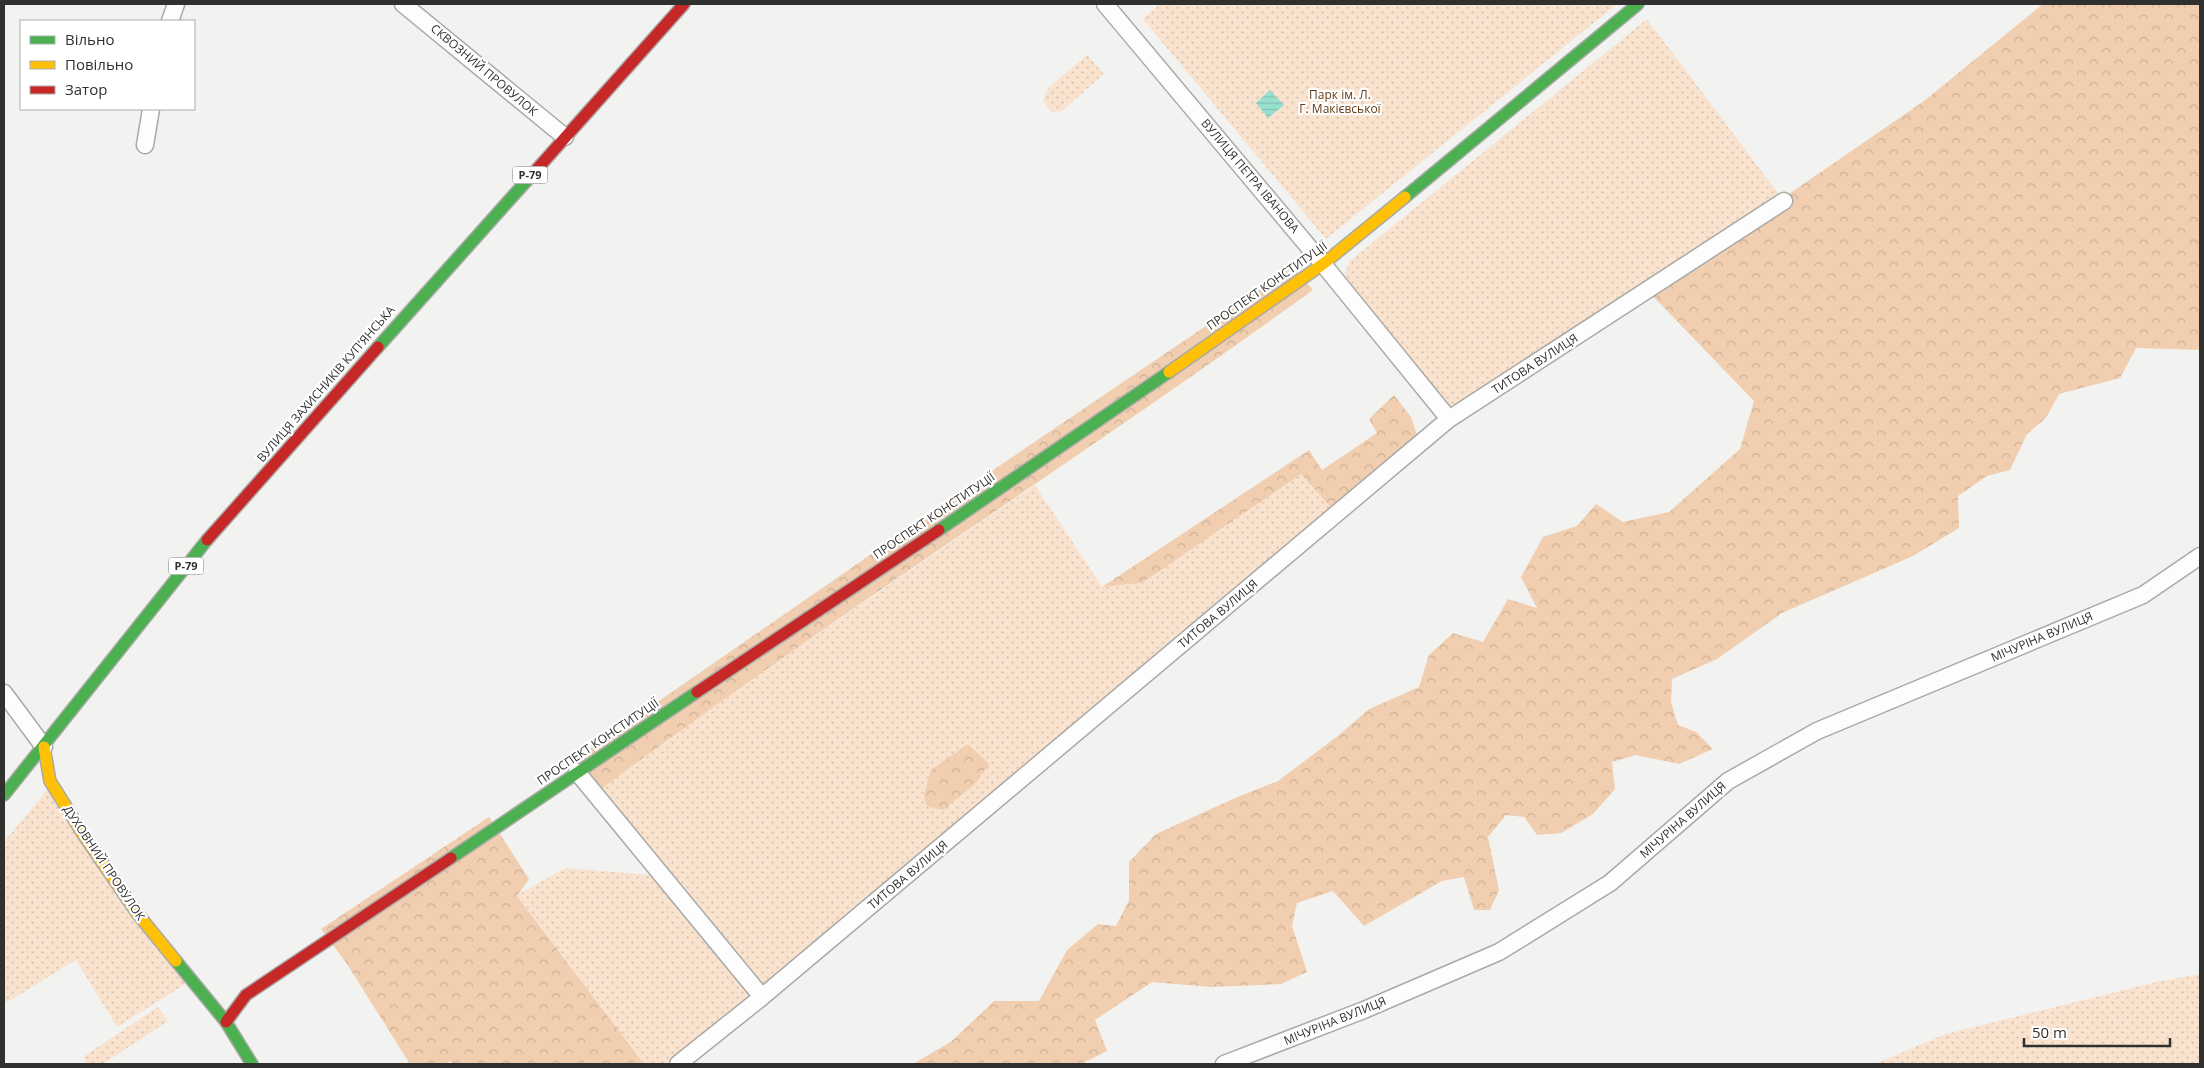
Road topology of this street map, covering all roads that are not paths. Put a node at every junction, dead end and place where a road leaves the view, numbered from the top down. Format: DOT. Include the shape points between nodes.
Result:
graph roads {
  1 [pos="176,4"];
  2 [pos="403,4"];
  3 [pos="684,4"];
  4 [pos="1105,4"];
  5 [pos="1636,4"];
  6 [pos="170,20"];
  7 [pos="151,110"];
  8 [pos="565,136"];
  9 [pos="145,145"];
  10 [pos="1784,201"];
  11 [pos="1323,264"];
  12 [pos="1449,419"];
  13 [pos="2200,556"];
  14 [pos="4,693"];
  15 [pos="44,747"];
  16 [pos="577,772"];
  17 [pos="4,795"];
  18 [pos="762,997"];
  19 [pos="226,1022"];
  20 [pos="252,1064"];
  21 [pos="678,1064"];
  22 [pos="1224,1064"];
  1 -- 6 [label="street"];
  2 -- 8 [label="street, СКВОЗНИЙ ПРОВУЛОК"];
  3 -- 8 [label="main road, ВУЛИЦЯ ЗАХИСНИКІВ КУП'ЯНСЬКА / Р-79"];
  4 -- 11 [label="street, ВУЛИЦЯ ПЕТРА ІВАНОВА"];
  5 -- 11 [label="main road, ПРОСПЕКТ КОНСТИТУЦІЇ"];
  7 -- 9 [label="street"];
  8 -- 15 [label="main road, ВУЛИЦЯ ЗАХИСНИКІВ КУП'ЯНСЬКА / Р-79" via="214,531"];
  10 -- 12 [label="street, ТИТОВА ВУЛИЦЯ"];
  11 -- 12 [label="street, ВУЛИЦЯ ПЕТРА ІВАНОВА"];
  11 -- 16 [label="main road, ПРОСПЕКТ КОНСТИТУЦІЇ" via="1026,471"];
  12 -- 18 [label="street, ТИТОВА ВУЛИЦЯ"];
  13 -- 22 [label="street, МІЧУРІНА ВУЛИЦЯ" via="2143,595 1817,731 1728,781 1610,883 1499,952 1364,1010"];
  14 -- 15 [label="street, ДУХОВНИЙ ПРОВУЛОК"];
  15 -- 17 [label="main road, ВУЛИЦЯ ЗАХИСНИКІВ КУП'ЯНСЬКА / Р-79"];
  15 -- 19 [label="main road, ДУХОВНИЙ ПРОВУЛОК" via="50,781 85,837 137,913"];
  16 -- 18 [label="street"];
  16 -- 19 [label="main road, ПРОСПЕКТ КОНСТИТУЦІЇ" via="246,995"];
  18 -- 21 [label="street, ТИТОВА ВУЛИЦЯ"];
  19 -- 20 [label="main road, ДУХОВНИЙ ПРОВУЛОК"];
}
